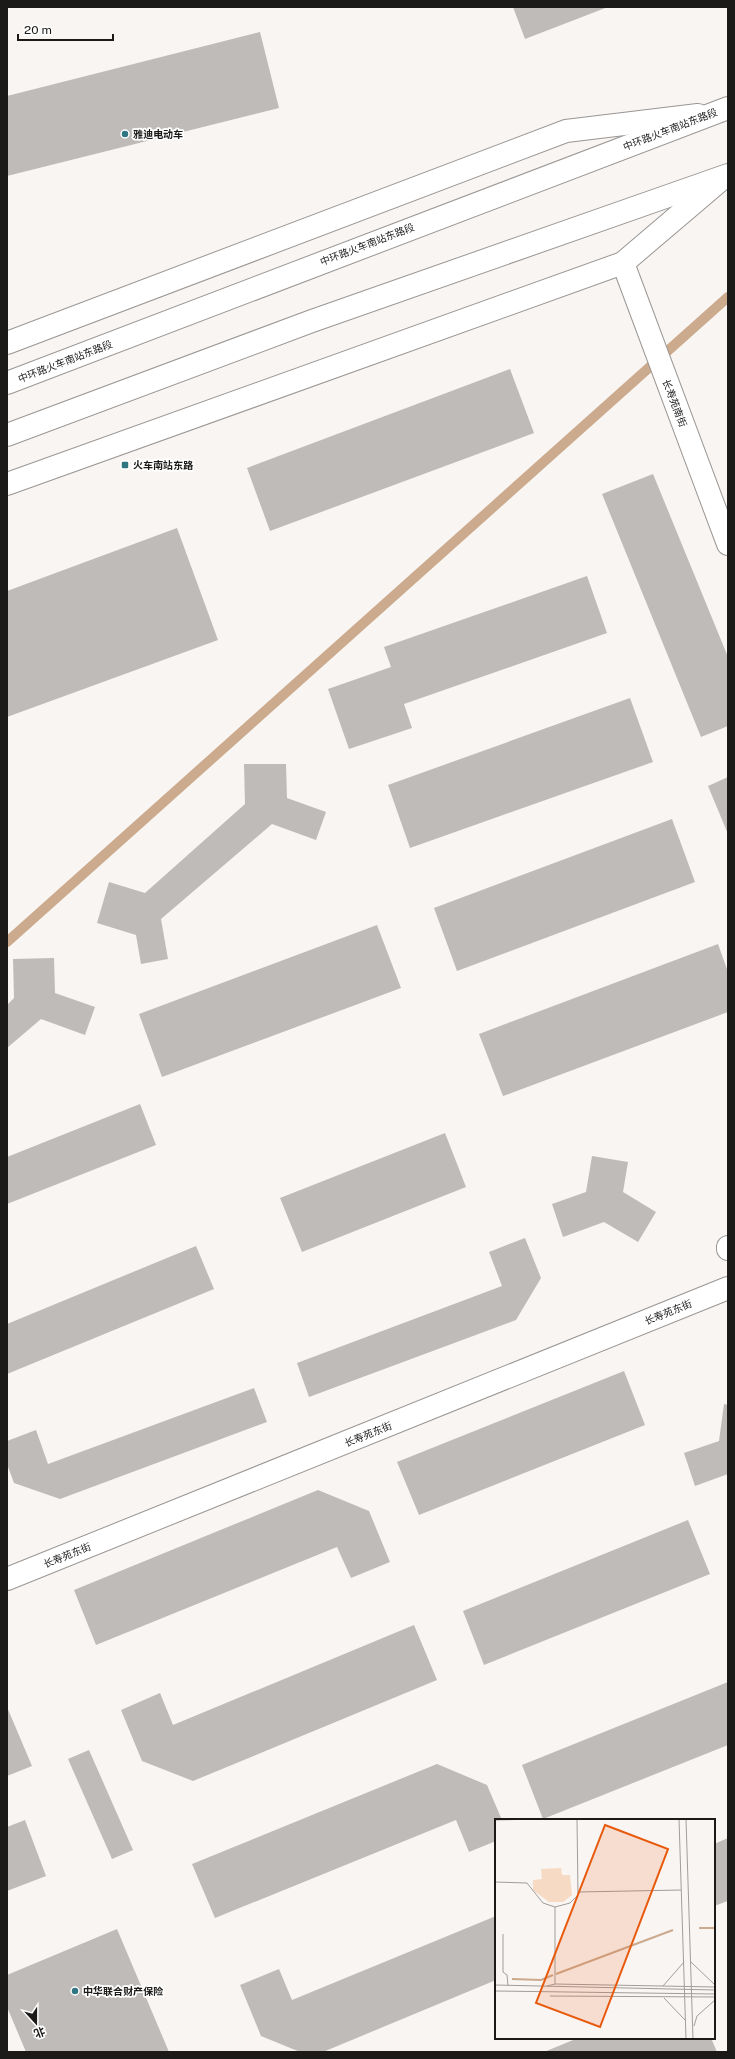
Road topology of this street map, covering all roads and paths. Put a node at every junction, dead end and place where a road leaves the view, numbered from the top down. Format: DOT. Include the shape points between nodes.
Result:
graph roads {
  1 [pos="718,111"];
  2 [pos="726,175"];
  3 [pos="623,263"];
  4 [pos="7,343"];
  5 [pos="7,383"];
  6 [pos="7,435"];
  7 [pos="7,484"];
  8 [pos="728,544"];
  9 [pos="728,1288"];
  10 [pos="7,1579"];
  1 -- 4 [label="main road" via="566,131"];
  1 -- 5 [label="main road, 中环路火车南站东路段"];
  2 -- 3 [label="main road"];
  2 -- 6 [label="main road" via="312,321"];
  3 -- 7 [label="main road"];
  3 -- 8 [label="main road, 长寿苑南街"];
  9 -- 10 [label="main road, 长寿苑东街"];
}
